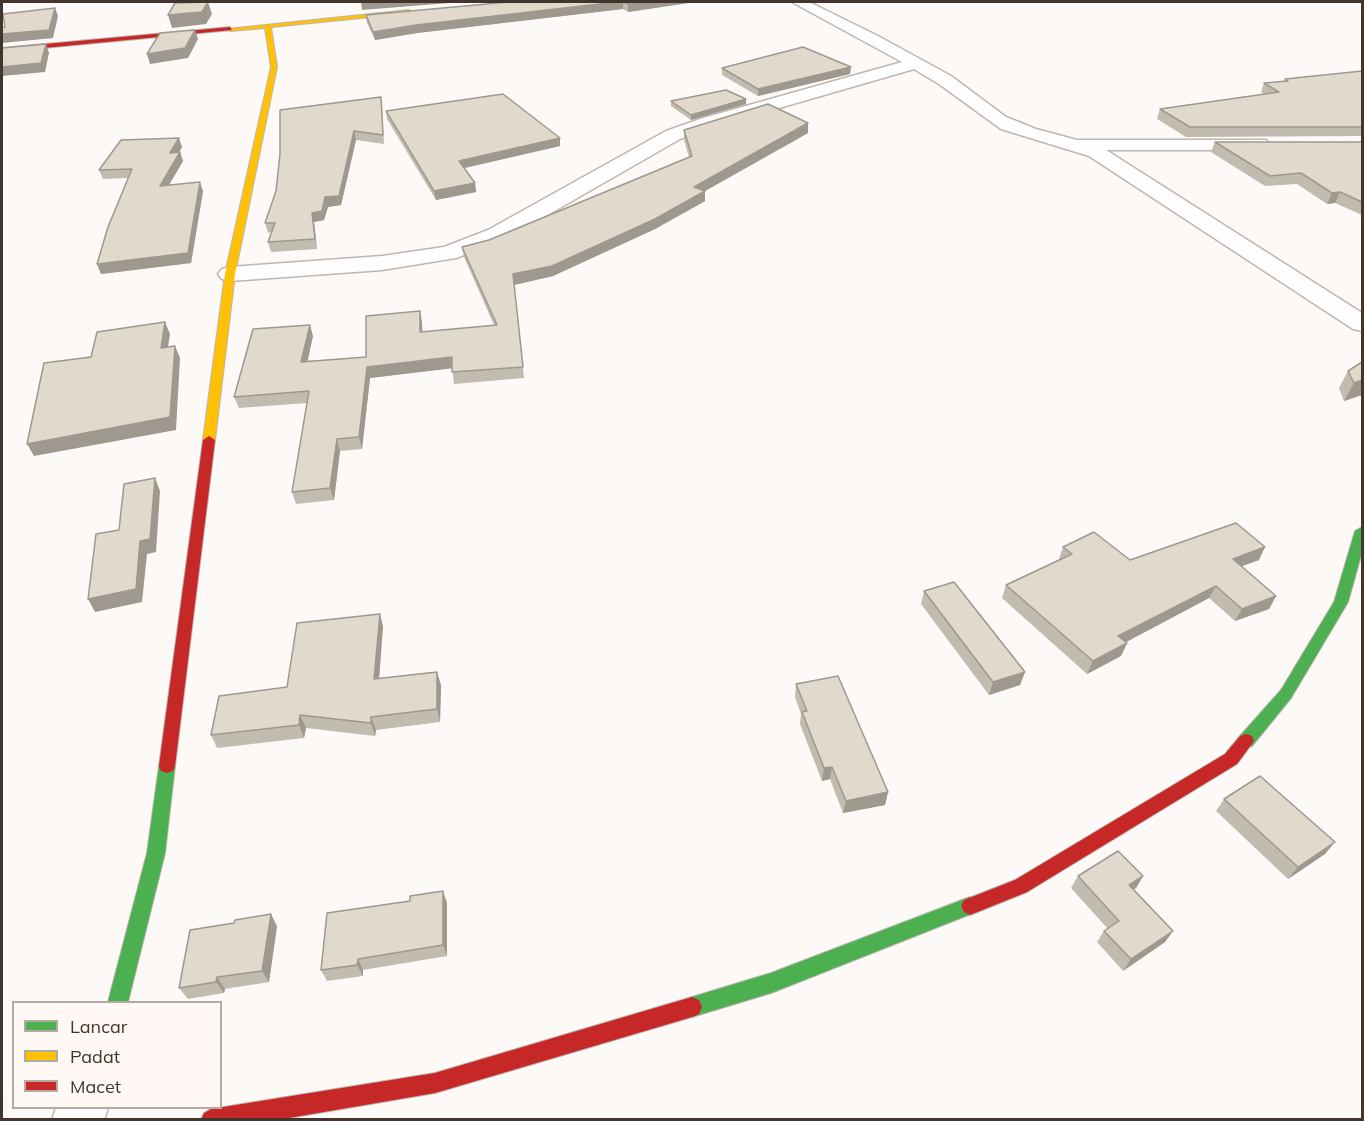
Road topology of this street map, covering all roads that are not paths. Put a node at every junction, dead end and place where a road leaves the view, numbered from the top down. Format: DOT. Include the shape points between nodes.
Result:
graph roads {
  1 [pos="800,2"];
  2 [pos="428,11"];
  3 [pos="268,25"];
  4 [pos="2,50"];
  5 [pos="915,63"];
  6 [pos="1077,144"];
  7 [pos="1279,144"];
  8 [pos="230,274"];
  9 [pos="1362,324"];
  10 [pos="1362,531"];
  11 [pos="118,1001"];
  12 [pos="211,1119"];
  1 -- 5 [label="street"];
  2 -- 3 [label="street"];
  3 -- 4 [label="street"];
  3 -- 8 [label="street" via="274,67"];
  5 -- 6 [label="street" via="1003,123"];
  5 -- 8 [label="street" via="673,135 496,235 448,253 382,263"];
  6 -- 7 [label="street"];
  6 -- 9 [label="street" via="1113,162"];
  8 -- 11 [label="street" via="156,853"];
  10 -- 12 [label="street" via="1341,602 1286,694 1231,759 1021,886 771,983 435,1083"];
}
